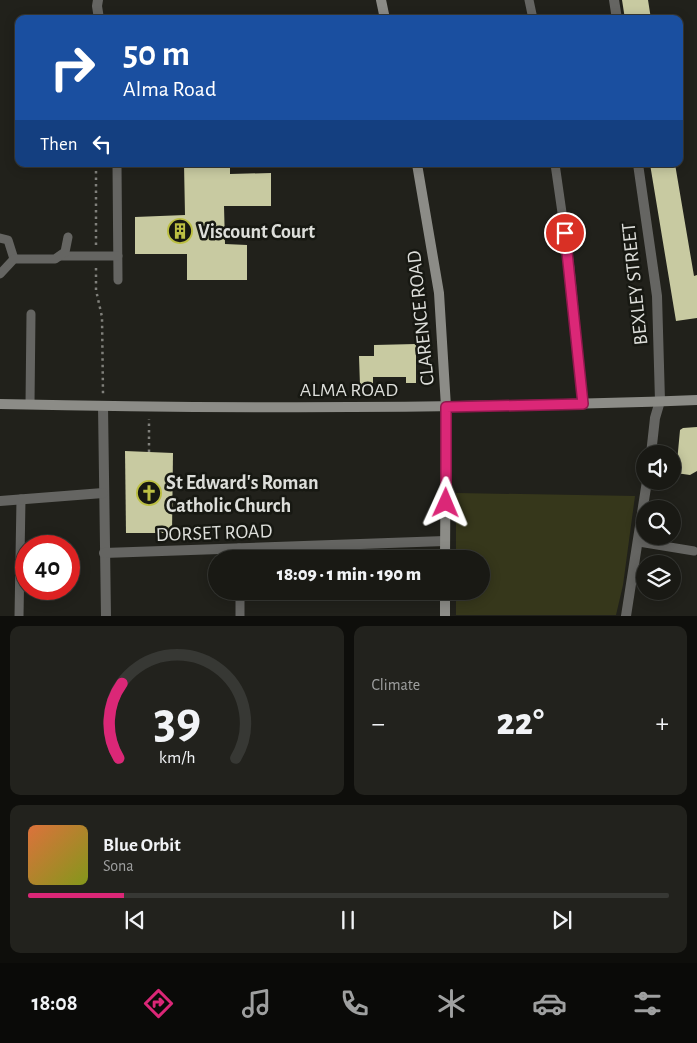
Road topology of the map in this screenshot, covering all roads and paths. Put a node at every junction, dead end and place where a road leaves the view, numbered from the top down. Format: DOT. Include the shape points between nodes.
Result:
graph roads {
  1 [pos="98,0"];
  2 [pos="381,0"];
  3 [pos="530,0"];
  4 [pos="614,0"];
  5 [pos="98,15"];
  6 [pos="384,15"];
  7 [pos="532,15"];
  8 [pos="616,15"];
  9 [pos="96,167"];
  10 [pos="117,167"];
  11 [pos="418,167"];
  12 [pos="556,167"];
  13 [pos="638,167"];
  14 [pos="0,238"];
  15 [pos="68,238"];
  16 [pos="60,256"];
  17 [pos="96,256"];
  18 [pos="118,256"];
  19 [pos="14,259"];
  20 [pos="0,274"];
  21 [pos="118,280"];
  22 [pos="31,314"];
  23 [pos="697,400"];
  24 [pos="660,401"];
  25 [pos="0,404"];
  26 [pos="30,404"];
  27 [pos="583,404"];
  28 [pos="103,406"];
  29 [pos="149,407"];
  30 [pos="446,407"];
  31 [pos="652,445"];
  32 [pos="149,452"];
  33 [pos="103,493"];
  34 [pos="20,499"];
  35 [pos="0,501"];
  36 [pos="445,542"];
  37 [pos="350,545"];
  38 [pos="638,545"];
  39 [pos="657,545"];
  40 [pos="288,550"];
  41 [pos="351,550"];
  42 [pos="445,550"];
  43 [pos="694,551"];
  44 [pos="104,553"];
  45 [pos="208,554"];
  46 [pos="240,600"];
  47 [pos="445,600"];
  48 [pos="19,616"];
  49 [pos="106,616"];
  50 [pos="240,616"];
  51 [pos="445,616"];
  52 [pos="626,616"];
  1 -- 5 [label="street"];
  2 -- 6 [label="street"];
  3 -- 7 [label="lane"];
  4 -- 8 [label="street"];
  9 -- 17 [label="path"];
  10 -- 18 [label="lane"];
  11 -- 30 [label="street, CLARENCE ROAD" via="439,293"];
  12 -- 27 [label="lane"];
  13 -- 24 [label="street, BEXLEY STREET" via="657,296"];
  14 -- 19 [label="lane" via="8,240"];
  15 -- 16 [label="lane" via="65,252"];
  16 -- 17 [label="lane"];
  16 -- 19 [label="lane" via="55,259"];
  17 -- 18 [label="lane"];
  17 -- 28 [label="path" via="96,290 102,317"];
  18 -- 21 [label="lane"];
  19 -- 20 [label="lane"];
  22 -- 26 [label="lane"];
  23 -- 24 [label="street, ALMA ROAD"];
  24 -- 27 [label="street, ALMA ROAD"];
  24 -- 31 [label="street, BEXLEY STREET"];
  25 -- 26 [label="street, ALMA ROAD"];
  26 -- 28 [label="street, ALMA ROAD"];
  27 -- 30 [label="street, ALMA ROAD"];
  28 -- 29 [label="street, ALMA ROAD"];
  28 -- 33 [label="street"];
  29 -- 30 [label="street, ALMA ROAD"];
  29 -- 32 [label="path"];
  30 -- 36 [label="street, CLARENCE ROAD"];
  33 -- 34 [label="street"];
  33 -- 44 [label="street"];
  34 -- 35 [label="street"];
  34 -- 48 [label="lane"];
  36 -- 37 [label="street, DORSET ROAD"];
  36 -- 42 [label="street, CLARENCE ROAD"];
  37 -- 40 [label="street, DORSET ROAD"];
  37 -- 41 [label="lane"];
  38 -- 52 [label="street"];
  39 -- 43 [label="lane"];
  44 -- 45 [label="street, DORSET ROAD"];
  44 -- 49 [label="street"];
  46 -- 50 [label="lane"];
  47 -- 51 [label="street"];
}
